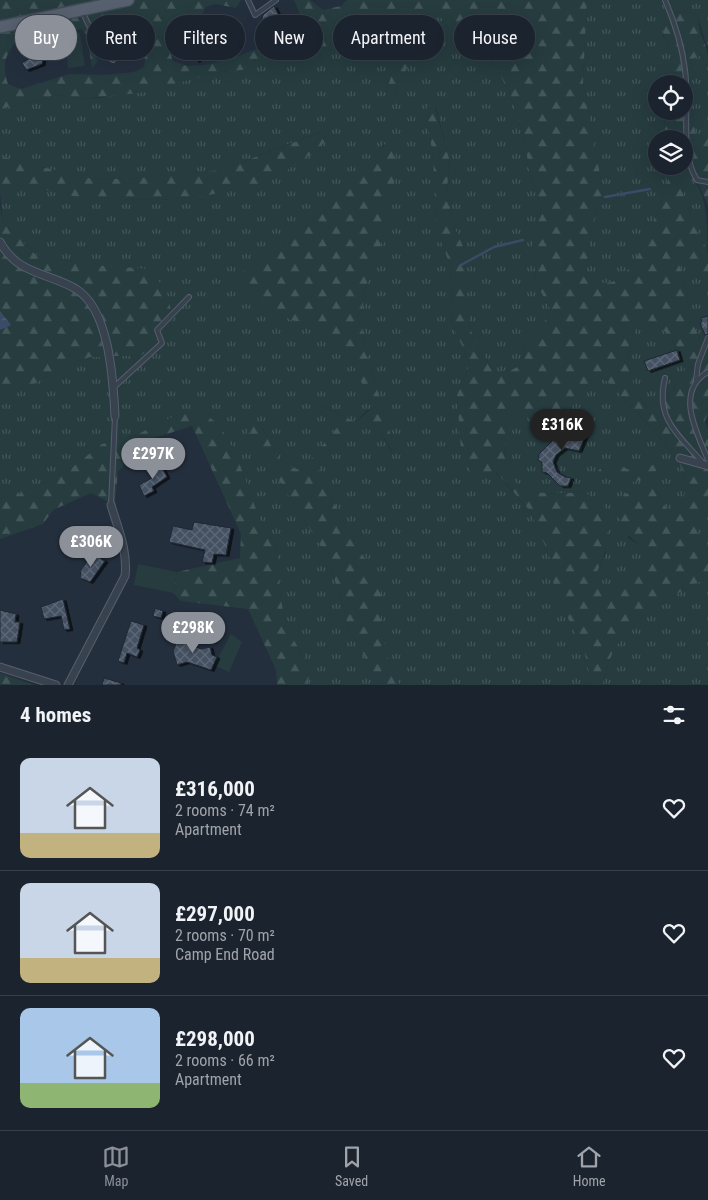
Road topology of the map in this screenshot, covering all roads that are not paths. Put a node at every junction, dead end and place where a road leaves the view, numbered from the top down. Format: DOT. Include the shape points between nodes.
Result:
graph roads {
  1 [pos="128,0"];
  2 [pos="248,0"];
  3 [pos="276,0"];
  4 [pos="666,0"];
  5 [pos="81,9"];
  6 [pos="87,22"];
  7 [pos="0,27"];
  8 [pos="708,182"];
  9 [pos="0,242"];
  10 [pos="189,297"];
  11 [pos="708,338"];
  12 [pos="708,353"];
  13 [pos="702,354"];
  14 [pos="708,372"];
  15 [pos="665,378"];
  16 [pos="696,380"];
  17 [pos="114,388"];
  18 [pos="115,416"];
  19 [pos="680,458"];
  20 [pos="707,463"];
  21 [pos="111,505"];
  22 [pos="0,667"];
  23 [pos="56,685"];
  24 [pos="68,685"];
  1 -- 5 [label="main road"];
  2 -- 3 [label="lane" via="255,15"];
  4 -- 8 [label="lane" via="678,33 686,72 688,150 692,172 697,180"];
  5 -- 6 [label="lane"];
  5 -- 7 [label="main road"];
  9 -- 17 [label="street" via="26,270 75,289 88,299 105,335"];
  10 -- 17 [label="lane" via="157,330 162,343"];
  11 -- 13 [label="lane"];
  12 -- 13 [label="lane"];
  13 -- 16 [label="lane"];
  14 -- 16 [label="lane"];
  15 -- 20 [label="lane" via="661,394 664,414 676,432"];
  16 -- 20 [label="lane" via="689,397 690,414"];
  17 -- 18 [label="street"];
  18 -- 21 [label="lane"];
  19 -- 20 [label="street"];
  21 -- 24 [label="street" via="125,550 125,576"];
  22 -- 23 [label="street"];
}
